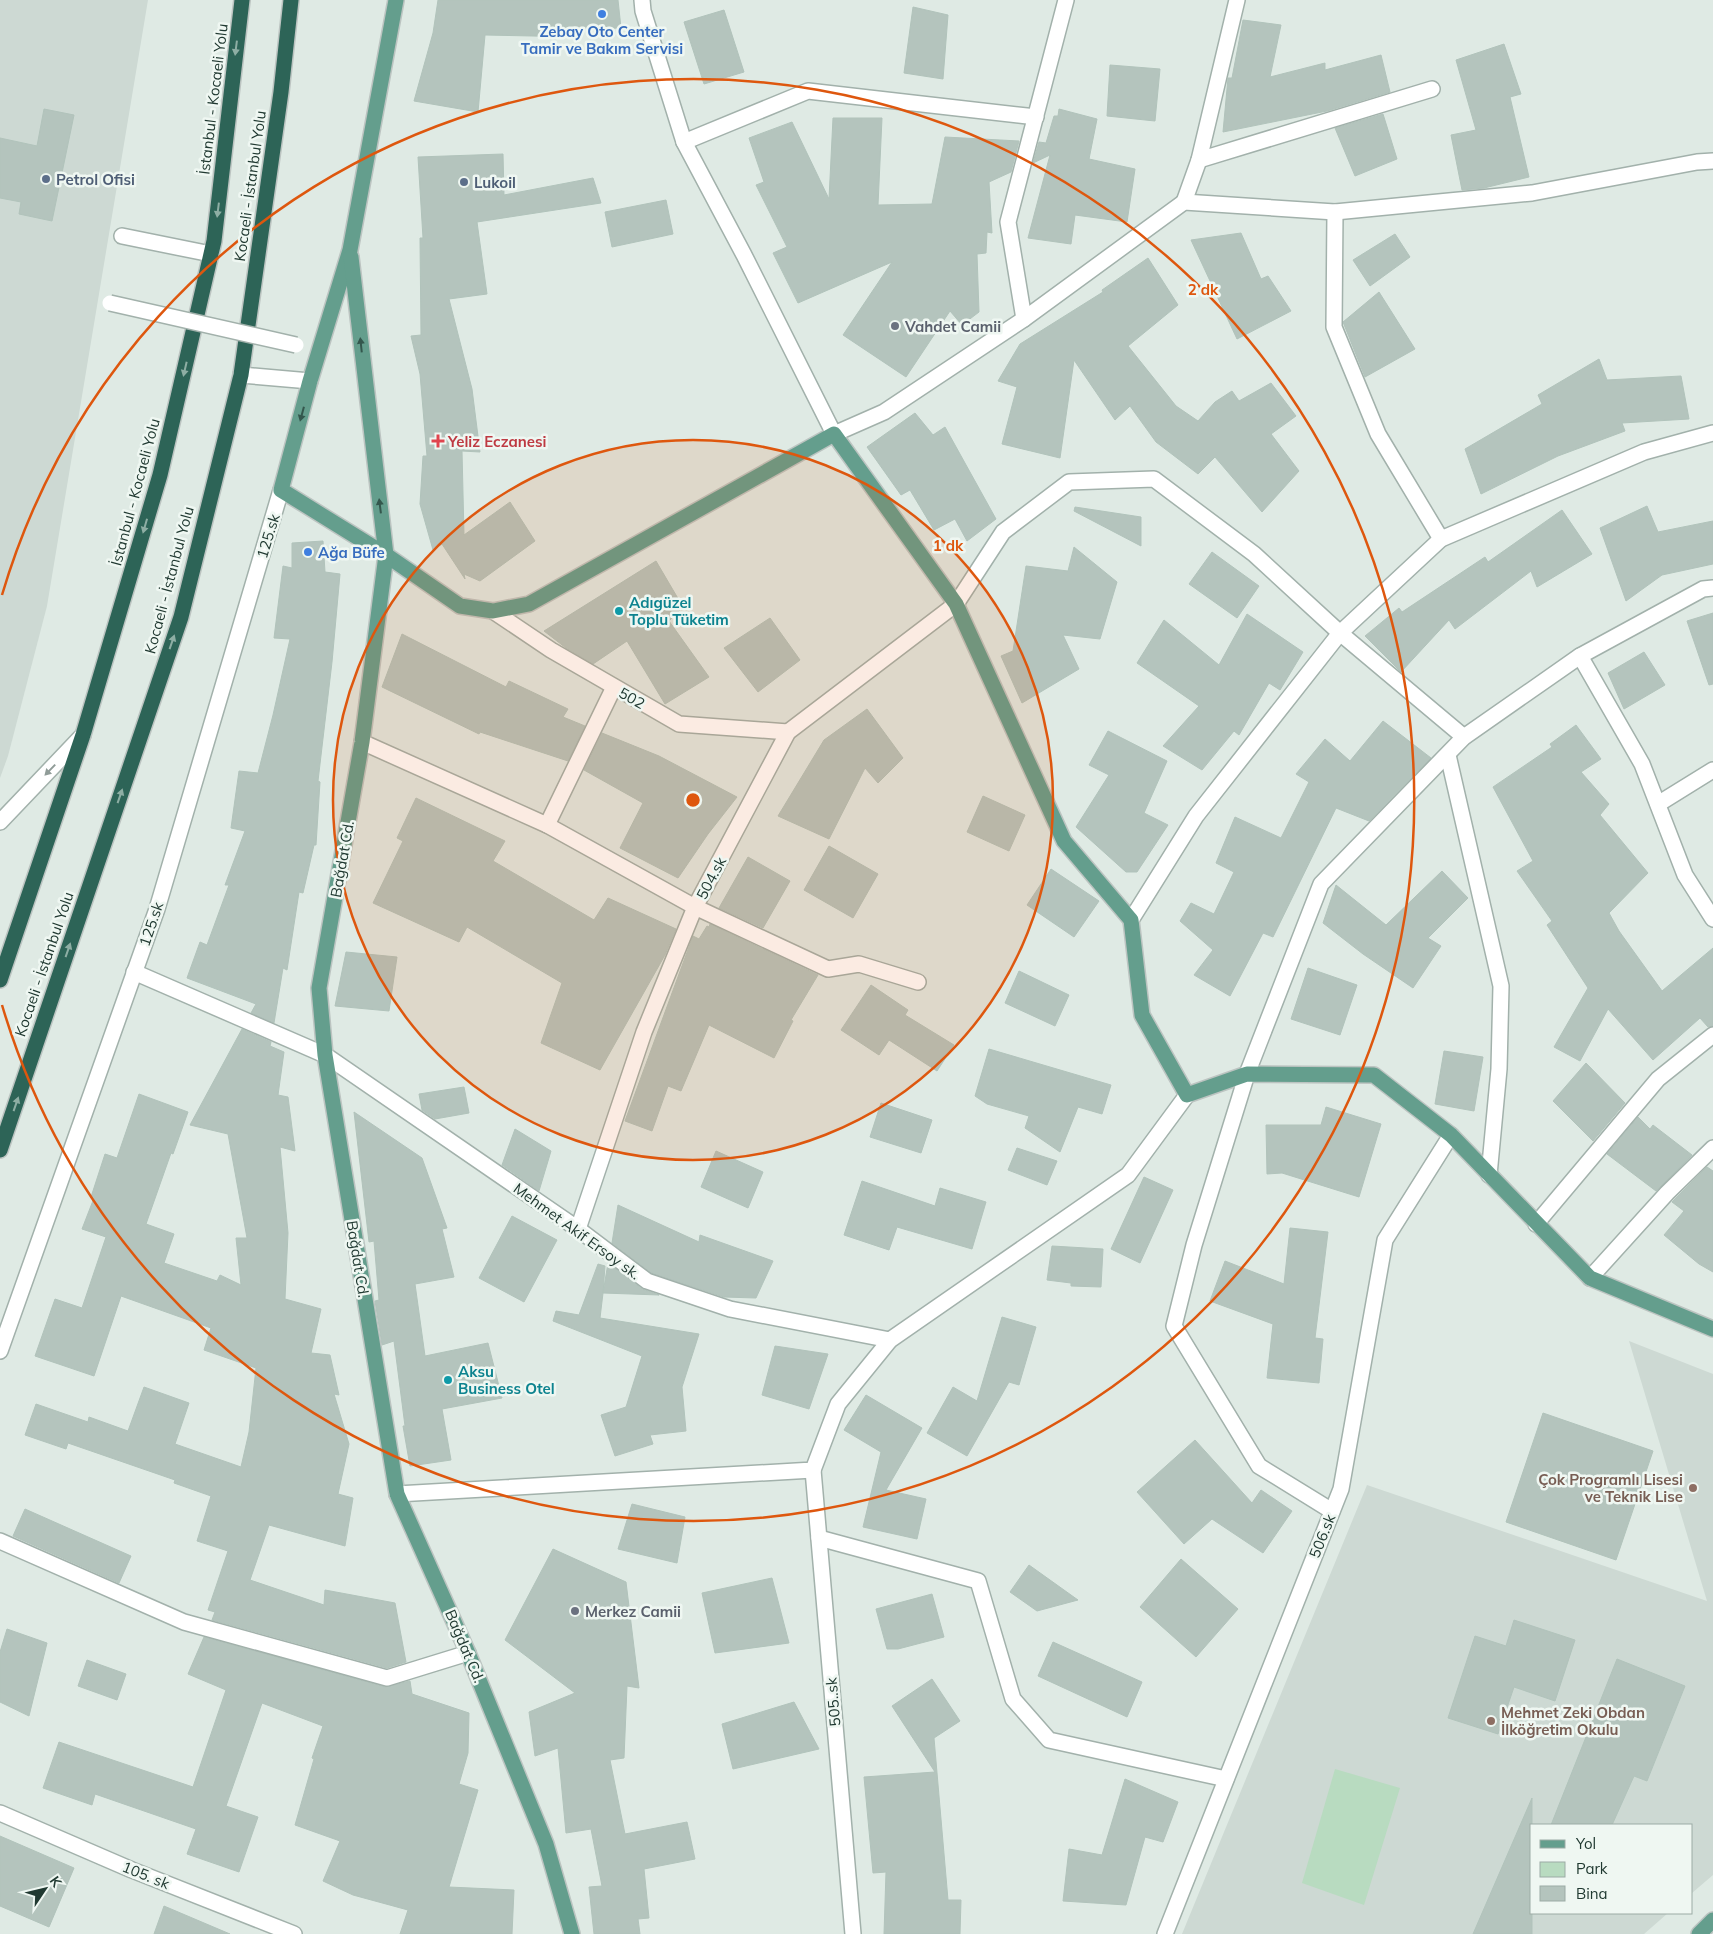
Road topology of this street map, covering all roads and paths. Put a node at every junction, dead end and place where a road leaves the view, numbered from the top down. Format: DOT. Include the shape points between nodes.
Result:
graph roads {
  1 [pos="242,0"];
  2 [pos="291,0"];
  3 [pos="396,0"];
  4 [pos="642,0"];
  5 [pos="1066,0"];
  6 [pos="1236,0"];
  7 [pos="1432,90"];
  8 [pos="1036,117"];
  9 [pos="684,142"];
  10 [pos="1199,160"];
  11 [pos="1713,161"];
  12 [pos="1184,202"];
  13 [pos="1335,212"];
  14 [pos="122,236"];
  15 [pos="350,250"];
  16 [pos="211,254"];
  17 [pos="110,303"];
  18 [pos="1024,319"];
  19 [pos="296,345"];
  20 [pos="241,375"];
  21 [pos="310,381"];
  22 [pos="1713,433"];
  23 [pos="834,434"];
  24 [pos="282,490"];
  25 [pos="1441,539"];
  26 [pos="386,555"];
  27 [pos="1713,588"];
  28 [pos="956,604"];
  29 [pos="493,612"];
  30 [pos="1340,633"];
  31 [pos="1580,656"];
  32 [pos="614,687"];
  33 [pos="788,732"];
  34 [pos="84,735"];
  35 [pos="1464,737"];
  36 [pos="362,742"];
  37 [pos="1448,755"];
  38 [pos="1713,770"];
  39 [pos="1658,804"];
  40 [pos="0,822"];
  41 [pos="547,825"];
  42 [pos="695,907"];
  43 [pos="1713,919"];
  44 [pos="1131,920"];
  45 [pos="134,972"];
  46 [pos="0,980"];
  47 [pos="918,982"];
  48 [pos="1713,1036"];
  49 [pos="325,1055"];
  50 [pos="1247,1074"];
  51 [pos="1187,1095"];
  52 [pos="1451,1135"];
  53 [pos="1713,1148"];
  54 [pos="0,1150"];
  55 [pos="1489,1175"];
  56 [pos="1536,1224"];
  57 [pos="578,1230"];
  58 [pos="1590,1278"];
  59 [pos="1713,1329"];
  60 [pos="890,1340"];
  61 [pos="0,1351"];
  62 [pos="813,1470"];
  63 [pos="397,1494"];
  64 [pos="1332,1511"];
  65 [pos="819,1538"];
  66 [pos="0,1541"];
  67 [pos="468,1653"];
  68 [pos="1226,1779"];
  69 [pos="0,1813"];
  70 [pos="1713,1920"];
  71 [pos="294,1934"];
  72 [pos="572,1934"];
  73 [pos="853,1934"];
  74 [pos="1165,1934"];
  75 [pos="1699,1934"];
  1 -- 16 [label="highway, İstanbul - Kocaeli Yolu, one-way"];
  2 -- 20 [label="highway, Kocaeli - İstanbul Yolu"];
  3 -- 15 [label="main road"];
  4 -- 9 [label="street"];
  5 -- 8 [label="street"];
  6 -- 10 [label="street"];
  7 -- 10 [label="street"];
  8 -- 9 [label="street" via="808,92"];
  8 -- 18 [label="street" via="1008,222"];
  9 -- 23 [label="street"];
  10 -- 12 [label="street"];
  11 -- 13 [label="street" via="1532,193"];
  12 -- 13 [label="street"];
  12 -- 18 [label="street"];
  13 -- 25 [label="street" via="1334,327 1378,434"];
  14 -- 16 [label="street"];
  15 -- 21 [label="main road"];
  26 -- 15 [label="main road, Bağdat Cd., one-way"];
  16 -- 34 [label="highway, İstanbul - Kocaeli Yolu, one-way" via="160,475"];
  17 -- 19 [label="street, bridge"];
  18 -- 23 [label="street" via="884,412"];
  20 -- 21 [label="street"];
  54 -- 20 [label="highway, Kocaeli - İstanbul Yolu, one-way" via="181,617"];
  21 -- 24 [label="main road, one-way"];
  22 -- 25 [label="street" via="1644,452"];
  23 -- 28 [label="main road"];
  23 -- 29 [label="main road" via="529,604"];
  24 -- 26 [label="main road"];
  24 -- 45 [label="street, 125.sk" via="157,908"];
  25 -- 30 [label="street"];
  26 -- 29 [label="main road" via="460,606"];
  26 -- 36 [label="main road, Bağdat Cd."];
  27 -- 31 [label="street" via="1703,589"];
  28 -- 30 [label="street, 504.sk" via="1003,532 1069,482 1154,479 1254,554"];
  28 -- 33 [label="street, 504.sk"];
  28 -- 44 [label="main road" via="1064,841"];
  29 -- 32 [label="street, 502"];
  30 -- 35 [label="street, 504.sk"];
  30 -- 44 [label="street" via="1196,816"];
  31 -- 35 [label="street"];
  31 -- 39 [label="street" via="1642,764"];
  32 -- 33 [label="street, 502" via="679,724"];
  32 -- 41 [label="street"];
  33 -- 42 [label="street, 504.sk"];
  34 -- 40 [label="street, one-way"];
  34 -- 46 [label="highway, İstanbul - Kocaeli Yolu"];
  35 -- 37 [label="street"];
  36 -- 41 [label="street"];
  36 -- 49 [label="main road, Bağdat Cd." via="319,988"];
  37 -- 50 [label="street" via="1322,884"];
  37 -- 55 [label="street" via="1501,986 1499,1069"];
  38 -- 39 [label="street"];
  39 -- 43 [label="street" via="1685,875"];
  41 -- 42 [label="street"];
  42 -- 47 [label="street" via="828,969 859,964"];
  42 -- 57 [label="street, 504.sk" via="644,1032"];
  44 -- 51 [label="main road" via="1142,1015"];
  45 -- 49 [label="street, Mehmet Akif Ersoy sk."];
  45 -- 61 [label="street, 125.sk"];
  48 -- 56 [label="street" via="1658,1079"];
  49 -- 57 [label="street, Mehmet Akif Ersoy sk."];
  49 -- 63 [label="main road, Bağdat Cd."];
  50 -- 51 [label="main road"];
  50 -- 52 [label="main road" via="1374,1075"];
  50 -- 64 [label="street" via="1194,1245 1174,1326 1259,1466"];
  51 -- 60 [label="street" via="1128,1175"];
  52 -- 55 [label="main road"];
  52 -- 64 [label="street, 506.sk" via="1385,1240 1341,1489"];
  53 -- 58 [label="street"];
  55 -- 56 [label="main road"];
  56 -- 58 [label="main road"];
  57 -- 60 [label="street, Mehmet Akif Ersoy sk." via="647,1281 730,1309"];
  58 -- 59 [label="main road"];
  60 -- 62 [label="street" via="838,1404"];
  62 -- 63 [label="street"];
  62 -- 65 [label="street, 505..sk"];
  63 -- 67 [label="main road, Bağdat Cd."];
  64 -- 68 [label="street, 506.sk"];
  65 -- 68 [label="street" via="978,1581 1013,1699 1049,1740"];
  65 -- 73 [label="street, 505..sk"];
  66 -- 67 [label="street" via="184,1622 387,1678"];
  67 -- 72 [label="main road, Bağdat Cd." via="546,1844"];
  68 -- 74 [label="street, 506.sk"];
  69 -- 71 [label="street, 105. sk"];
  70 -- 75 [label="main road"];
}
